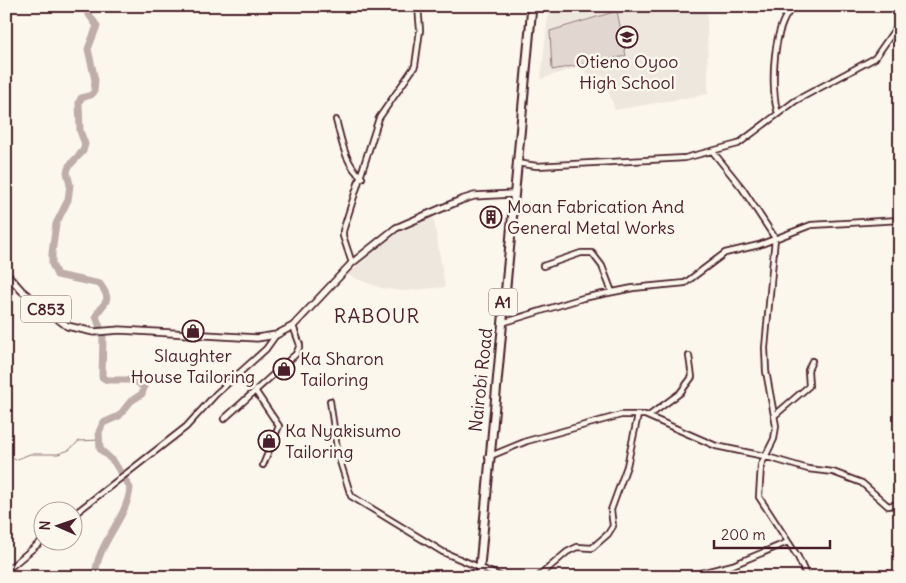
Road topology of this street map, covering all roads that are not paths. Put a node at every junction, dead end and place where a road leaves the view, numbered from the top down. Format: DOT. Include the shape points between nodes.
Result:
graph roads {
  1 [pos="418,6"];
  2 [pos="532,6"];
  3 [pos="796,6"];
  4 [pos="900,22"];
  5 [pos="778,113"];
  6 [pos="336,120"];
  7 [pos="713,152"];
  8 [pos="516,164"];
  9 [pos="362,178"];
  10 [pos="513,194"];
  11 [pos="900,220"];
  12 [pos="776,238"];
  13 [pos="352,263"];
  14 [pos="544,266"];
  15 [pos="6,273"];
  16 [pos="612,292"];
  17 [pos="502,324"];
  18 [pos="294,326"];
  19 [pos="276,335"];
  20 [pos="689,356"];
  21 [pos="812,361"];
  22 [pos="256,392"];
  23 [pos="330,401"];
  24 [pos="638,415"];
  25 [pos="650,415"];
  26 [pos="774,416"];
  27 [pos="224,419"];
  28 [pos="488,456"];
  29 [pos="764,456"];
  30 [pos="263,465"];
  31 [pos="900,504"];
  32 [pos="82,508"];
  33 [pos="788,542"];
  34 [pos="32,549"];
  35 [pos="480,567"];
  36 [pos="6,570"];
  37 [pos="478,577"];
  38 [pos="502,577"];
  39 [pos="538,577"];
  40 [pos="685,577"];
  41 [pos="807,577"];
  1 -- 9 [label="street" via="420,30 414,66 379,118"];
  2 -- 8 [label="highway, Nairobi Road / A1"];
  3 -- 5 [label="street" via="790,9 780,29 774,101"];
  4 -- 5 [label="street" via="875,58"];
  5 -- 7 [label="street" via="738,144"];
  6 -- 9 [label="street" via="344,152 354,172"];
  7 -- 8 [label="street" via="685,158 536,166"];
  7 -- 12 [label="street"];
  8 -- 10 [label="highway, Nairobi Road / A1"];
  9 -- 13 [label="street" via="343,236"];
  10 -- 13 [label="main road, C853" via="474,196 427,213 396,228"];
  10 -- 17 [label="highway, Nairobi Road / A1"];
  11 -- 12 [label="street" via="817,223"];
  12 -- 16 [label="street" via="725,253 685,283"];
  12 -- 26 [label="street" via="765,348"];
  13 -- 18 [label="main road, C853"];
  14 -- 16 [label="street" via="581,253 592,253 602,266"];
  15 -- 19 [label="main road, C853" via="22,291 67,326 94,332 257,338"];
  16 -- 17 [label="street"];
  17 -- 28 [label="highway, Nairobi Road / A1"];
  18 -- 19 [label="main road, C853"];
  18 -- 22 [label="street" via="300,345 296,354"];
  19 -- 32 [label="street" via="270,345 216,394 191,422"];
  20 -- 25 [label="street" via="692,377 683,390"];
  21 -- 26 [label="street" via="808,370 809,386"];
  22 -- 27 [label="street"];
  22 -- 30 [label="street" via="279,426"];
  23 -- 35 [label="street" via="338,455 351,496 443,552"];
  24 -- 25 [label="street"];
  24 -- 28 [label="street" via="621,416 527,441"];
  24 -- 39 [label="street" via="627,466 610,510 613,526 592,548 567,552"];
  25 -- 29 [label="street" via="716,446"];
  26 -- 29 [label="street" via="774,439"];
  28 -- 35 [label="highway, Nairobi Road / A1"];
  29 -- 31 [label="street" via="808,469 833,472 862,483 888,506"];
  29 -- 33 [label="street" via="759,497"];
  33 -- 40 [label="street" via="733,565"];
  33 -- 41 [label="street"];
  34 -- 36 [label="street"];
  35 -- 37 [label="highway, Nairobi Road / A1"];
  35 -- 38 [label="street"];
}
